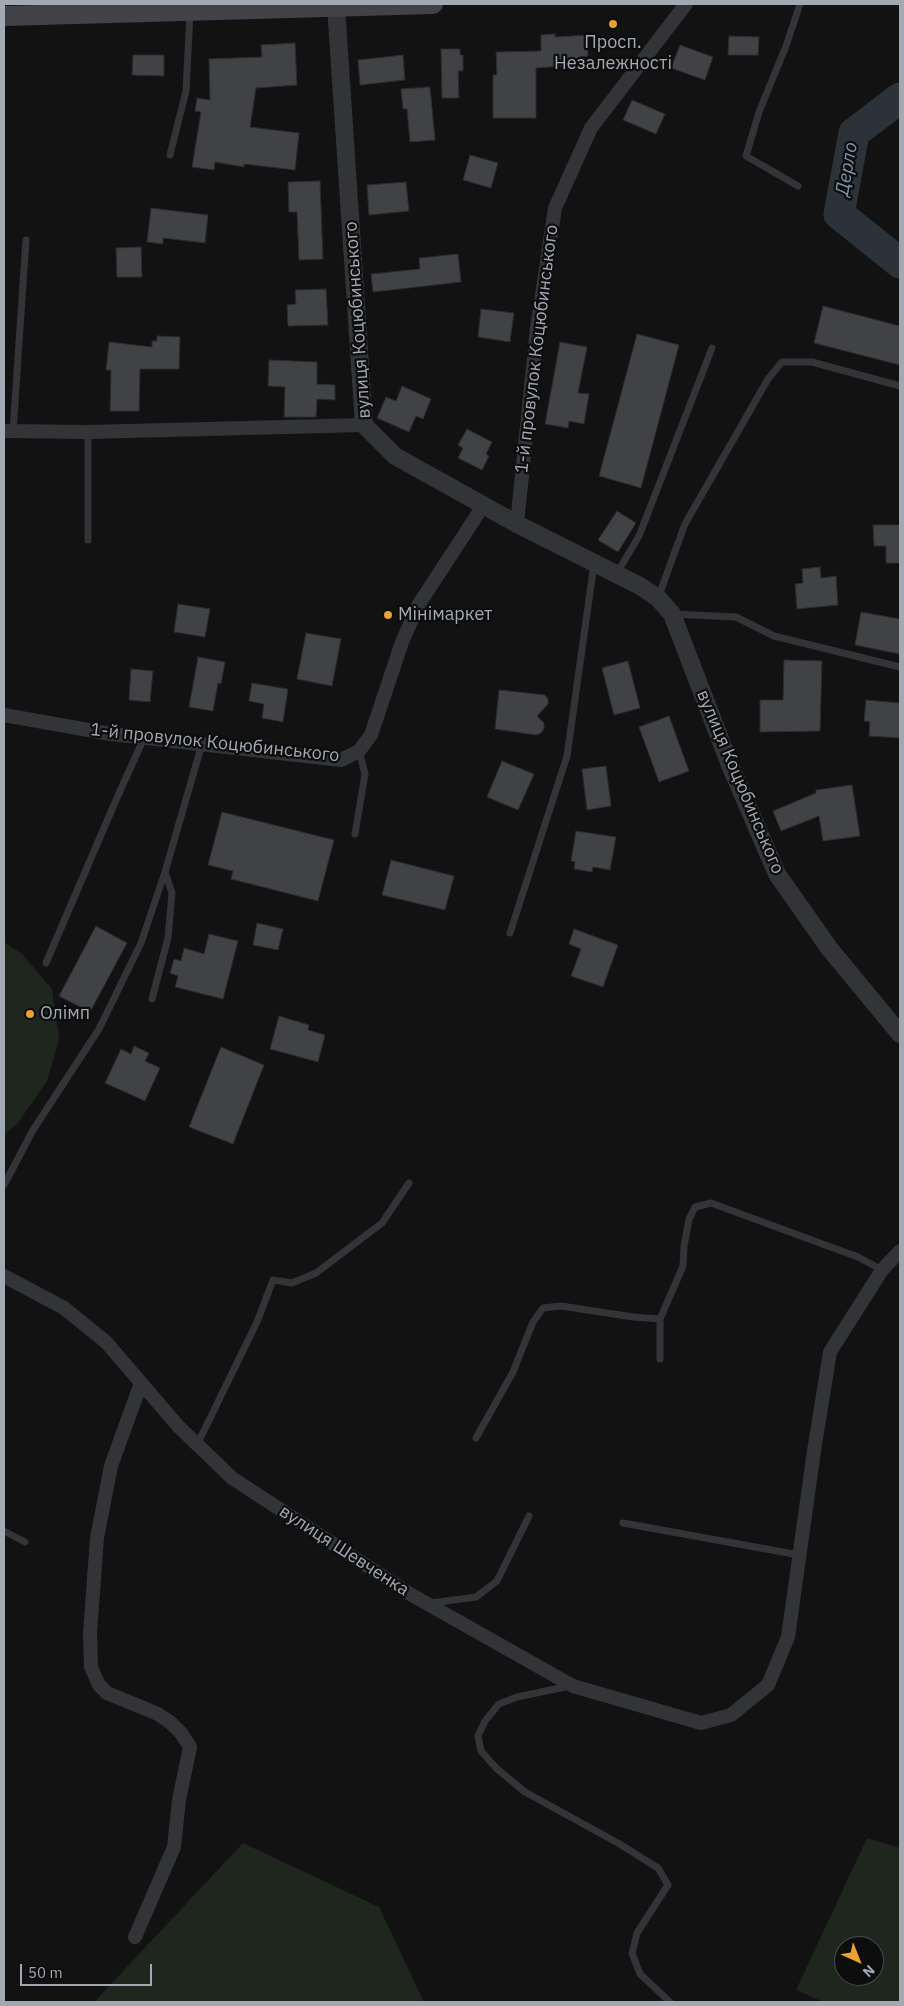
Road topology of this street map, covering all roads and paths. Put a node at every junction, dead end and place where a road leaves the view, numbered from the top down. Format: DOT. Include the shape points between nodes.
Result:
graph roads {
  1 [pos="433,4"];
  2 [pos="686,4"];
  3 [pos="800,4"];
  4 [pos="336,5"];
  5 [pos="141,8"];
  6 [pos="191,11"];
  7 [pos="4,16"];
  8 [pos="170,155"];
  9 [pos="798,186"];
  10 [pos="26,240"];
  11 [pos="712,348"];
  12 [pos="900,386"];
  13 [pos="364,425"];
  14 [pos="8,431"];
  15 [pos="88,432"];
  16 [pos="483,506"];
  17 [pos="517,524"];
  18 [pos="88,540"];
  19 [pos="594,564"];
  20 [pos="616,575"];
  21 [pos="658,598"];
  22 [pos="672,614"];
  23 [pos="900,667"];
  24 [pos="4,715"];
  25 [pos="144,738"];
  26 [pos="202,744"];
  27 [pos="359,750"];
  28 [pos="355,834"];
  29 [pos="165,872"];
  30 [pos="510,933"];
  31 [pos="46,963"];
  32 [pos="152,999"];
  33 [pos="900,1034"];
  34 [pos="409,1183"];
  35 [pos="4,1186"];
  36 [pos="900,1251"];
  37 [pos="882,1270"];
  38 [pos="4,1276"];
  39 [pos="660,1319"];
  40 [pos="660,1359"];
  41 [pos="141,1383"];
  42 [pos="476,1438"];
  43 [pos="197,1445"];
  44 [pos="529,1516"];
  45 [pos="623,1523"];
  46 [pos="4,1530"];
  47 [pos="25,1542"];
  48 [pos="799,1555"];
  49 [pos="428,1604"];
  50 [pos="573,1686"];
  51 [pos="135,1937"];
  52 [pos="670,2002"];
  1 -- 4 [label="main road"];
  2 -- 17 [label="street, 1-й провулок Коцюбинського" via="591,128 555,208 537,328"];
  3 -- 9 [label="lane" via="746,156"];
  4 -- 6 [label="main road"];
  4 -- 13 [label="street, вулиця Коцюбинського"];
  5 -- 6 [label="main road"];
  5 -- 7 [label="main road"];
  6 -- 8 [label="lane" via="186,91"];
  10 -- 14 [label="lane"];
  11 -- 20 [label="lane" via="639,536"];
  12 -- 21 [label="lane" via="812,362 782,362 768,379 685,524"];
  13 -- 15 [label="street"];
  13 -- 16 [label="street, вулиця Коцюбинського" via="395,456"];
  14 -- 15 [label="street"];
  15 -- 18 [label="lane"];
  16 -- 17 [label="street, вулиця Коцюбинського"];
  16 -- 27 [label="street, 1-й провулок Коцюбинського" via="419,604 402,642 371,735"];
  17 -- 19 [label="street, вулиця Коцюбинського"];
  19 -- 20 [label="street, вулиця Коцюбинського"];
  19 -- 30 [label="lane" via="567,756"];
  20 -- 21 [label="street, вулиця Коцюбинського"];
  21 -- 22 [label="street, вулиця Коцюбинського"];
  22 -- 23 [label="lane" via="736,617 774,636"];
  22 -- 33 [label="street, вулиця Коцюбинського" via="730,765 777,874 829,948"];
  24 -- 25 [label="street, 1-й провулок Коцюбинського"];
  25 -- 26 [label="street, 1-й провулок Коцюбинського"];
  25 -- 31 [label="lane"];
  26 -- 27 [label="street, 1-й провулок Коцюбинського" via="341,760"];
  26 -- 29 [label="lane"];
  27 -- 28 [label="lane" via="365,774"];
  29 -- 32 [label="lane" via="172,893 168,938"];
  29 -- 35 [label="lane" via="141,943 99,1028 33,1130"];
  34 -- 43 [label="lane" via="382,1223 316,1274 292,1283 273,1280 257,1322"];
  36 -- 37 [label="street"];
  37 -- 39 [label="lane" via="858,1257 711,1203 695,1207 684,1246 683,1266"];
  37 -- 48 [label="street" via="830,1352"];
  38 -- 41 [label="street, вулиця Шевченка" via="64,1308 106,1342"];
  39 -- 40 [label="lane"];
  39 -- 42 [label="lane" via="562,1306 543,1308 533,1322 513,1372"];
  41 -- 43 [label="street, вулиця Шевченка"];
  41 -- 51 [label="street" via="111,1466 97,1538 90,1633 91,1667 99,1685 107,1693 158,1714 181,1733 190,1747 174,1847"];
  43 -- 49 [label="street, вулиця Шевченка" via="232,1478"];
  44 -- 49 [label="lane" via="497,1581 476,1597"];
  45 -- 48 [label="lane"];
  46 -- 47 [label="lane"];
  48 -- 50 [label="street, вулиця Шевченка" via="788,1638 772,1677 768,1685 731,1715 701,1723"];
  49 -- 50 [label="street, вулиця Шевченка"];
  50 -- 52 [label="lane, вулиця Шевченка" via="517,1697 499,1704 478,1736 481,1751 524,1792 618,1842 658,1868 668,1885 637,1933 632,1953 640,1974"];
}
